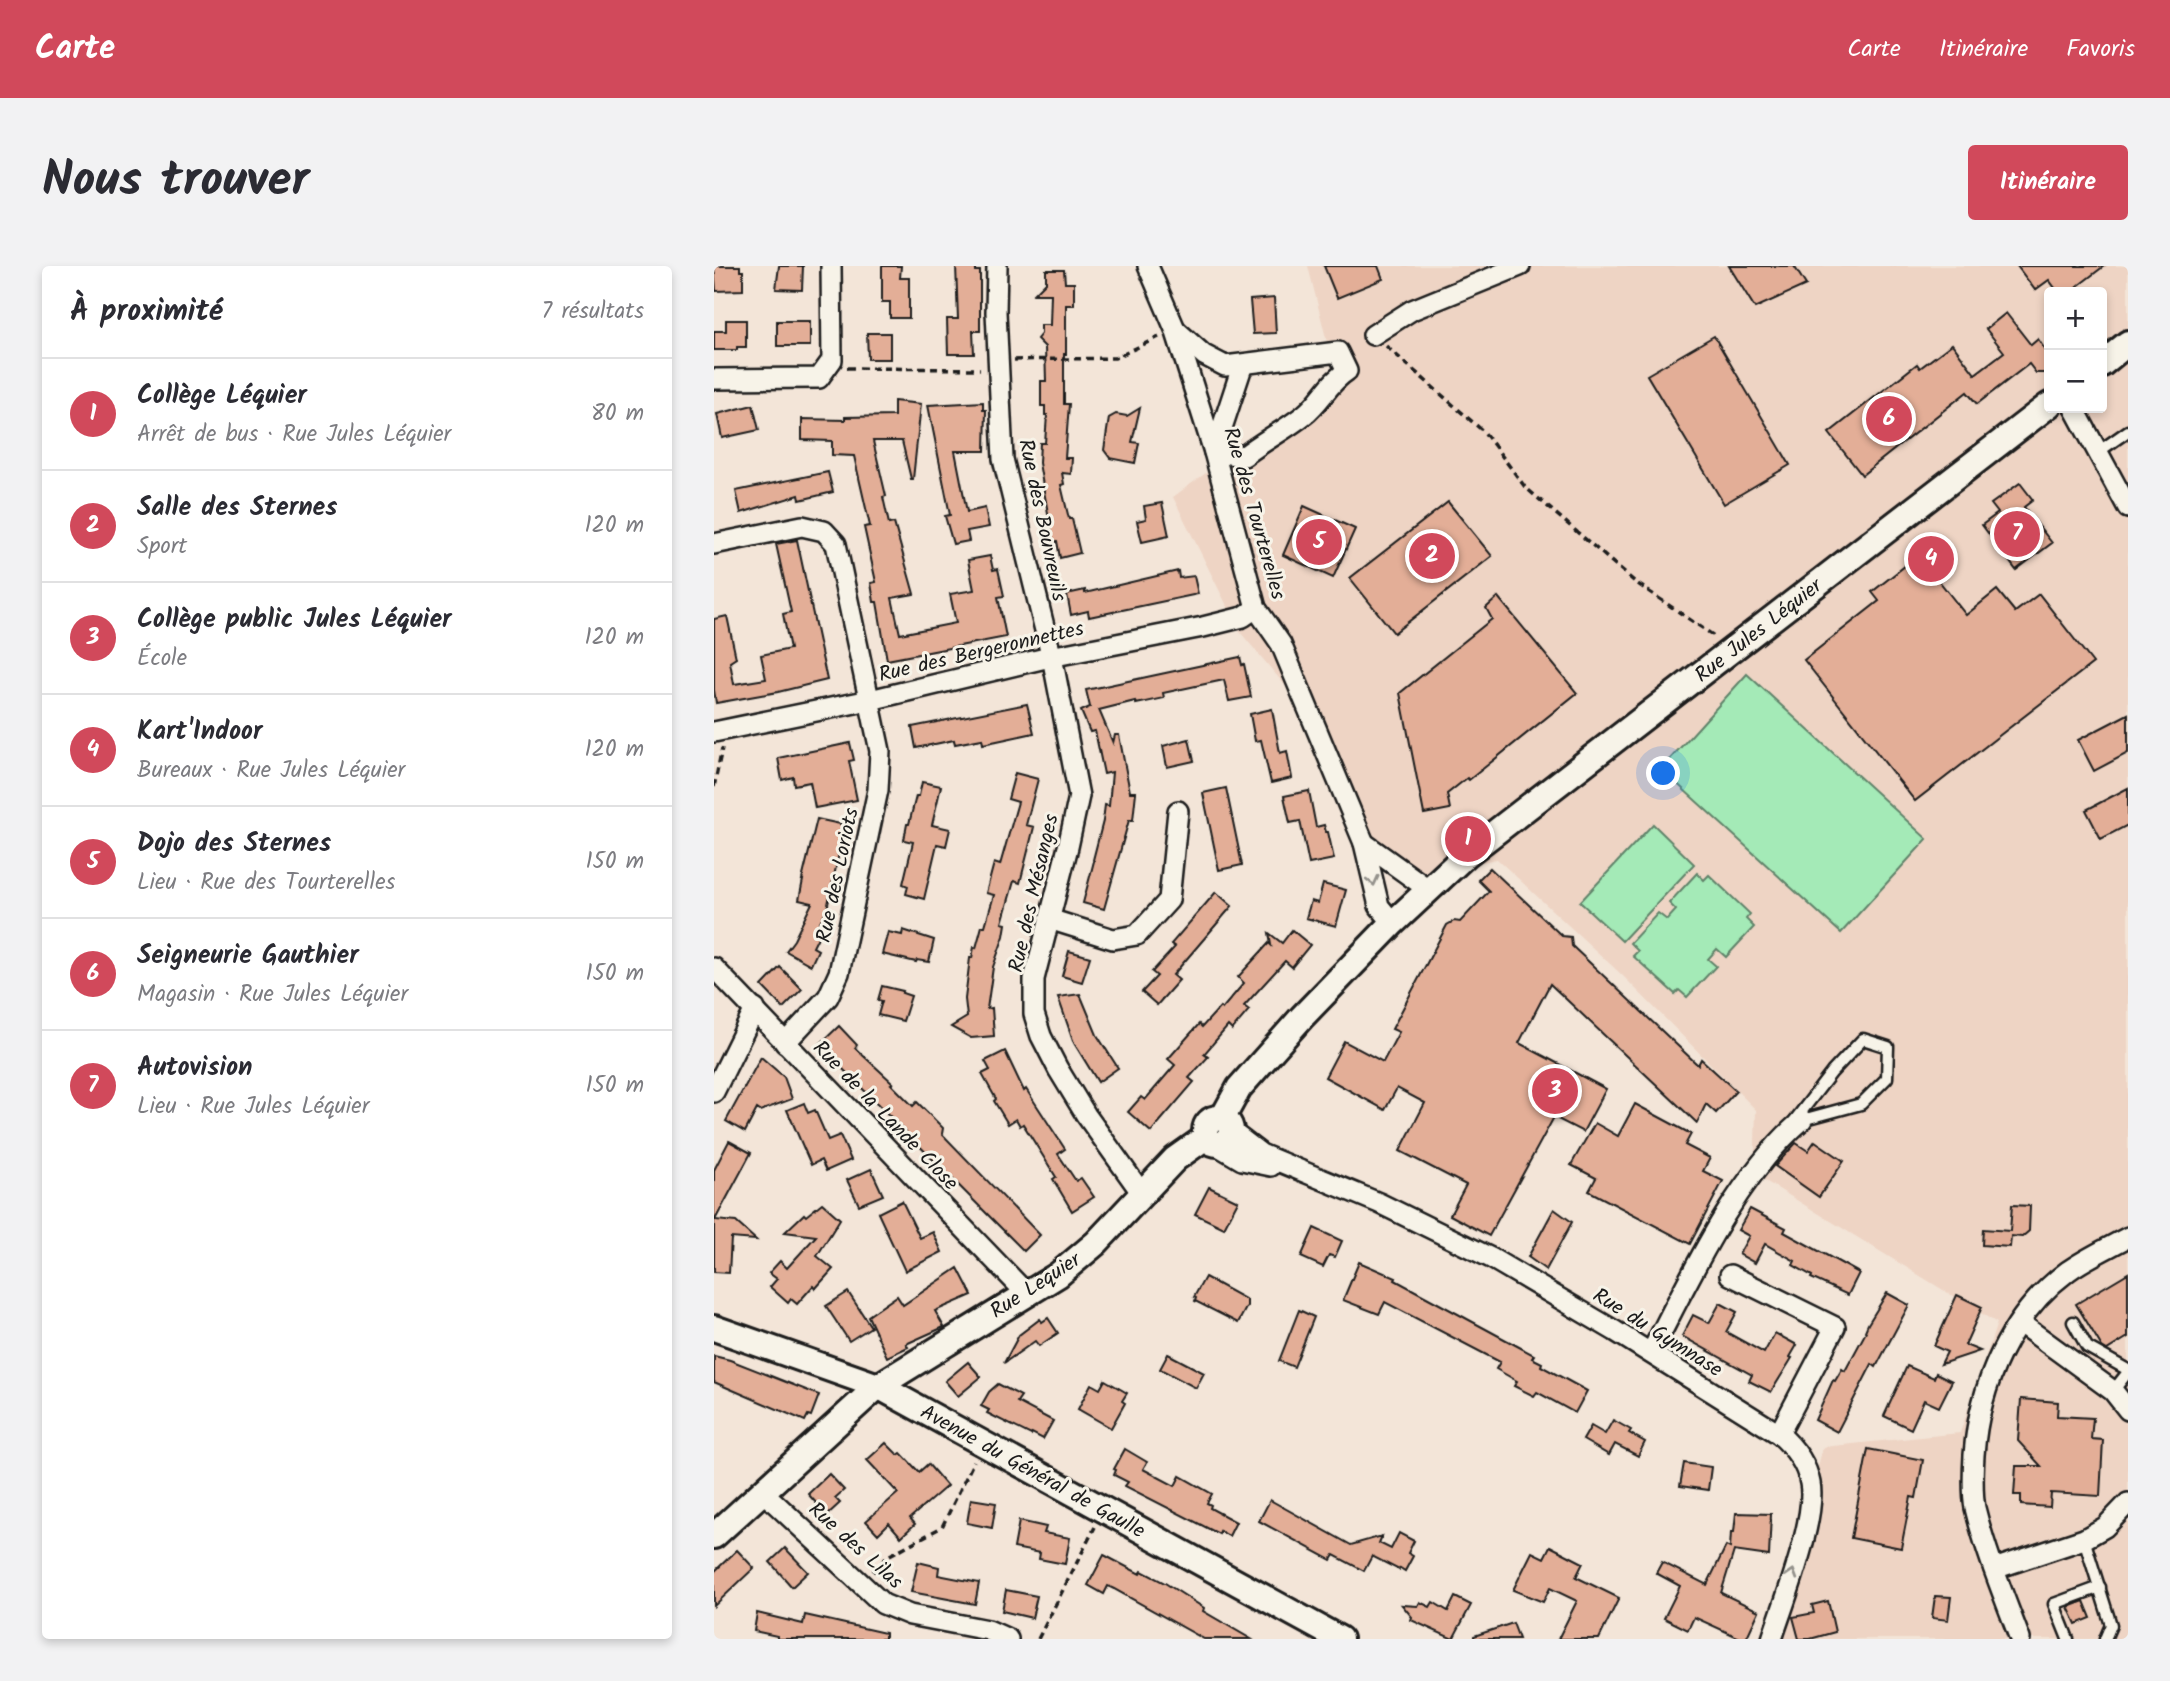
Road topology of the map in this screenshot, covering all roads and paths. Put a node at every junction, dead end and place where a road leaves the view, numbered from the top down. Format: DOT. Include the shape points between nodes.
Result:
graph roads {
  1 [pos="831,266"];
  2 [pos="997,266"];
  3 [pos="1148,266"];
  4 [pos="1520,266"];
  5 [pos="1175,329"];
  6 [pos="1373,335"];
  7 [pos="2128,344"];
  8 [pos="2107,360"];
  9 [pos="1242,364"];
  10 [pos="998,365"];
  11 [pos="819,378"];
  12 [pos="714,379"];
  13 [pos="2044,409"];
  14 [pos="2077,413"];
  15 [pos="2128,431"];
  16 [pos="1214,452"];
  17 [pos="2098,452"];
  18 [pos="2128,508"];
  19 [pos="714,544"];
  20 [pos="1256,608"];
  21 [pos="1733,649"];
  22 [pos="1050,657"];
  23 [pos="870,699"];
  24 [pos="720,731"];
  25 [pos="714,787"];
  26 [pos="1178,811"];
  27 [pos="1364,843"];
  28 [pos="1466,855"];
  29 [pos="1428,889"];
  30 [pos="1049,919"];
  31 [pos="1393,923"];
  32 [pos="714,968"];
  33 [pos="755,1009"];
  34 [pos="785,1043"];
  35 [pos="714,1092"];
  36 [pos="1795,1126"];
  37 [pos="1218,1133"];
  38 [pos="1143,1195"];
  39 [pos="2128,1237"];
  40 [pos="1730,1275"];
  41 [pos="1026,1293"];
  42 [pos="2073,1322"];
  43 [pos="2020,1323"];
  44 [pos="714,1328"];
  45 [pos="1651,1353"];
  46 [pos="2128,1371"];
  47 [pos="878,1386"];
  48 [pos="2113,1391"];
  49 [pos="2128,1410"];
  50 [pos="1779,1434"];
  51 [pos="982,1443"];
  52 [pos="763,1492"];
  53 [pos="2128,1503"];
  54 [pos="1104,1510"];
  55 [pos="714,1536"];
  56 [pos="2084,1539"];
  57 [pos="1994,1569"];
  58 [pos="862,1584"];
  59 [pos="2100,1587"];
  60 [pos="1330,1637"];
  61 [pos="1008,1639"];
  62 [pos="1038,1639"];
  63 [pos="1772,1639"];
  64 [pos="2020,1639"];
  65 [pos="2068,1639"];
  66 [pos="2105,1639"];
  1 -- 11 [label="street" via="832,360"];
  2 -- 10 [label="street, Rue des Bouvreuils"];
  3 -- 5 [label="street, Rue des Tourterelles"];
  4 -- 6 [label="street" via="1412,310"];
  5 -- 9 [label="street" via="1204,355 1225,366"];
  5 -- 10 [label="path" via="1115,358"];
  5 -- 16 [label="street, Rue des Tourterelles"];
  6 -- 21 [label="path" via="1484,432 1525,487 1635,582"];
  7 -- 8 [label="street"];
  9 -- 16 [label="street"];
  9 -- 16 [label="street" via="1338,352 1348,371 1336,378 1306,414 1244,456"];
  10 -- 11 [label="path" via="844,368"];
  10 -- 22 [label="street, Rue des Bouvreuils" via="1003,459"];
  11 -- 12 [label="street"];
  13 -- 21 [label="street, Rue Jules Léquier"];
  14 -- 17 [label="street"];
  15 -- 17 [label="lane"];
  16 -- 20 [label="street, Rue des Tourterelles"];
  17 -- 18 [label="street"];
  19 -- 23 [label="street, Rue des Loriots" via="802,526 824,531 836,544"];
  20 -- 22 [label="street, Rue des Bergeronnettes" via="1243,617 1203,627"];
  20 -- 27 [label="street, Rue des Tourterelles" via="1281,644"];
  21 -- 28 [label="street, Rue Jules Léquier"];
  22 -- 23 [label="street, Rue des Bergeronnettes"];
  22 -- 30 [label="street, Rue des Mésanges" via="1079,796"];
  23 -- 24 [label="street, Rue des Bergeronnettes"];
  23 -- 34 [label="street, Rue des Loriots" via="880,751 878,790 841,962 828,997"];
  24 -- 25 [label="path"];
  26 -- 30 [label="street" via="1169,900 1137,935 1113,939"];
  27 -- 29 [label="street"];
  27 -- 31 [label="street, Rue des Tourterelles, one-way" via="1379,906"];
  28 -- 29 [label="street, Rue Lequier"];
  29 -- 31 [label="street, Rue Lequier"];
  30 -- 38 [label="street, Rue des Mésanges" via="1034,979 1034,1014 1041,1036 1086,1115"];
  31 -- 37 [label="street, Rue Lequier" via="1238,1088"];
  32 -- 33 [label="street, Rue de la Lande Close"];
  33 -- 34 [label="street, Rue de la Lande Close"];
  33 -- 35 [label="street"];
  34 -- 41 [label="street, Rue de la Lande Close"];
  36 -- 36 [label="lane" via="1806,1104 1863,1039 1888,1047 1887,1078 1861,1104"];
  36 -- 45 [label="street" via="1746,1181"];
  37 -- 38 [label="street, Rue Lequier" via="1175,1159"];
  37 -- 45 [label="street, Rue du Gymnase" via="1242,1160 1267,1165 1492,1258"];
  38 -- 41 [label="street, Rue Lequier" via="1068,1267"];
  39 -- 43 [label="street" via="2068,1271 2041,1295"];
  40 -- 50 [label="street" via="1835,1327"];
  41 -- 47 [label="street, Rue Lequier"];
  42 -- 46 [label="lane" via="2087,1347"];
  43 -- 48 [label="street"];
  43 -- 57 [label="street" via="1998,1356 1976,1435 1975,1506"];
  44 -- 47 [label="street, Avenue du Général de Gaulle"];
  45 -- 50 [label="street, Rue du Gymnase"];
  46 -- 48 [label="lane"];
  47 -- 51 [label="street, Avenue du Général de Gaulle"];
  47 -- 52 [label="street, Rue Lequier"];
  48 -- 49 [label="street"];
  63 -- 50 [label="street, Rue du Gymnase, one-way" via="1808,1525 1811,1483 1797,1450"];
  51 -- 54 [label="street, Avenue du Général de Gaulle"];
  51 -- 58 [label="path" via="942,1527 888,1556"];
  52 -- 55 [label="street, Rue Lequier"];
  52 -- 58 [label="street, Rue des Lilas"];
  53 -- 56 [label="street" via="2105,1527"];
  54 -- 60 [label="street, Avenue du Général de Gaulle"];
  54 -- 62 [label="path"];
  56 -- 57 [label="street"];
  56 -- 59 [label="lane"];
  57 -- 64 [label="street"];
  58 -- 61 [label="street, Rue des Lilas" via="883,1604 910,1615 988,1630"];
  59 -- 65 [label="lane" via="2053,1604"];
  59 -- 66 [label="lane" via="2111,1625"];
}
